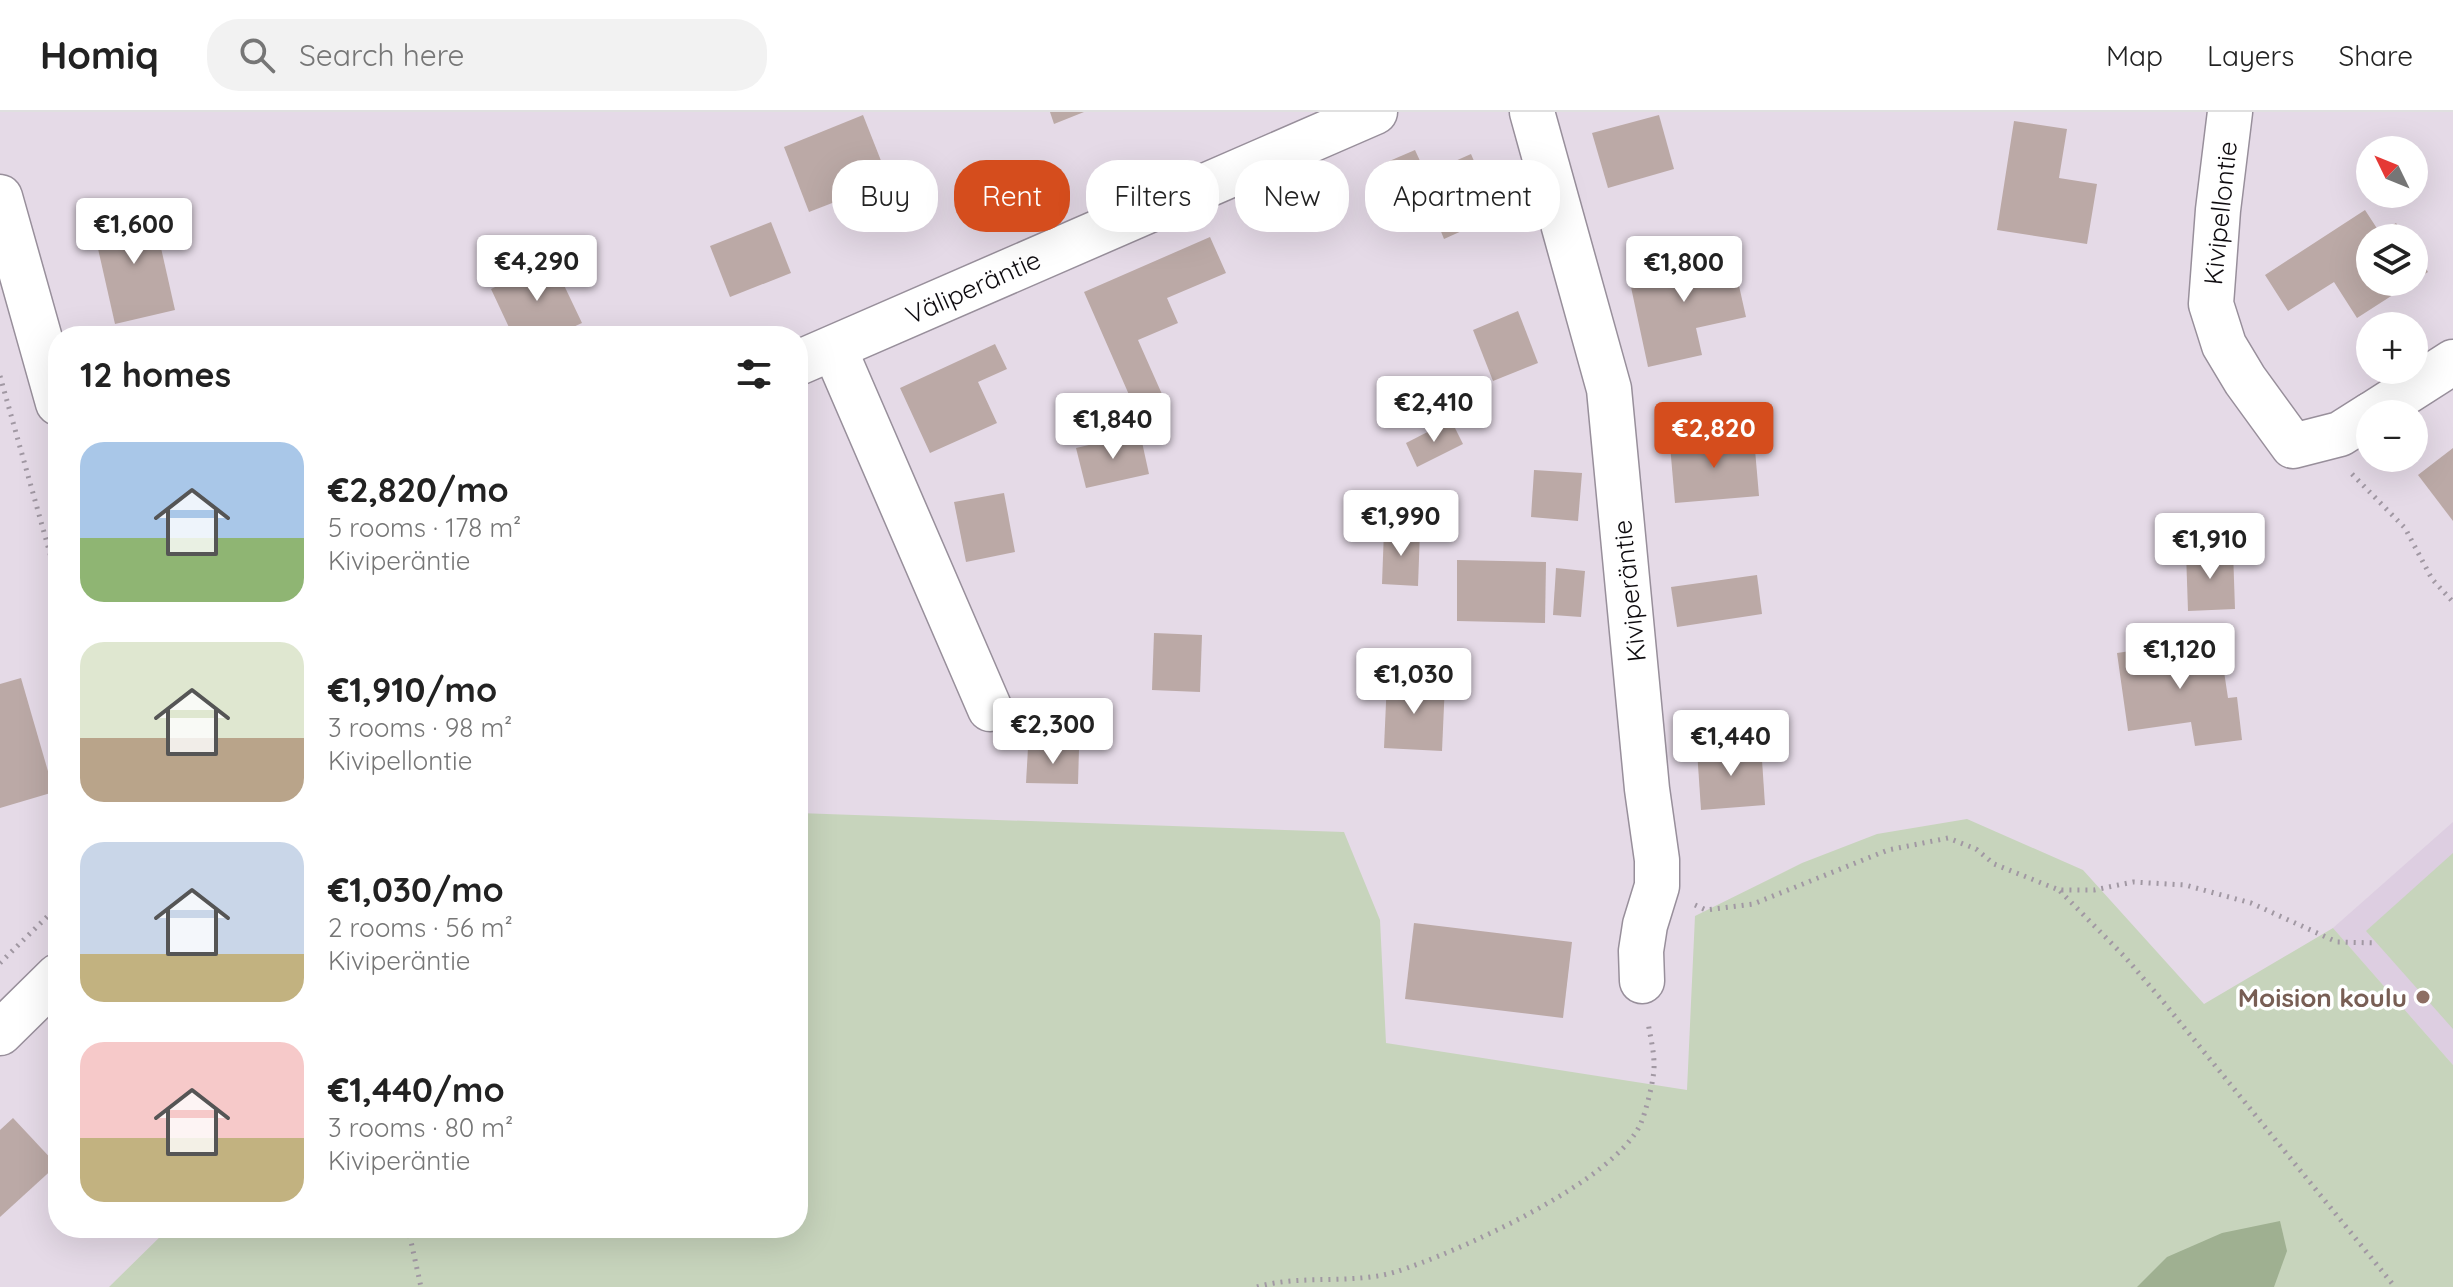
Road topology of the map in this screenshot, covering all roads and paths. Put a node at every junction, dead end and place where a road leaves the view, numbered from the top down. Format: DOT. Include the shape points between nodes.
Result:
graph roads {
  1 [pos="1375,112"];
  2 [pos="1532,112"];
  3 [pos="2230,112"];
  4 [pos="0,197"];
  5 [pos="816,356"];
  6 [pos="2453,362"];
  7 [pos="48,367"];
  8 [pos="0,376"];
  9 [pos="2393,400"];
  10 [pos="2356,424"];
  11 [pos="2323,439"];
  12 [pos="48,546"];
  13 [pos="2453,602"];
  14 [pos="990,709"];
  15 [pos="1657,886"];
  16 [pos="2059,890"];
  17 [pos="48,916"];
  18 [pos="2377,943"];
  19 [pos="0,963"];
  20 [pos="1642,981"];
  21 [pos="48,986"];
  22 [pos="0,1033"];
  23 [pos="410,1238"];
  24 [pos="421,1287"];
  25 [pos="1257,1287"];
  26 [pos="2395,1287"];
  1 -- 5 [label="street, Väliperäntie"];
  2 -- 15 [label="street, Kiviperäntie" via="1609,389"];
  3 -- 11 [label="street, Kivipellontie" via="2211,304 2224,345 2293,446"];
  4 -- 7 [label="street"];
  5 -- 14 [label="street, Väliperäntie"];
  6 -- 9 [label="street, Kivipellontie"];
  8 -- 12 [label="path"];
  10 -- 11 [label="street, Kivipellontie"];
  11 -- 13 [label="path" via="2405,528 2432,579"];
  15 -- 16 [label="path" via="1706,910 1753,904 1888,850 1948,838 1976,849 1994,864"];
  15 -- 20 [label="street, Kiviperäntie" via="1645,925"];
  16 -- 18 [label="path" via="2133,882 2185,885 2251,903 2337,942"];
  16 -- 26 [label="path" via="2161,999"];
  17 -- 19 [label="path"];
  20 -- 25 [label="path" via="1655,1067 1641,1124 1598,1169 1565,1195 1510,1223 1393,1272"];
  21 -- 22 [label="street"];
  23 -- 24 [label="path"];
}
